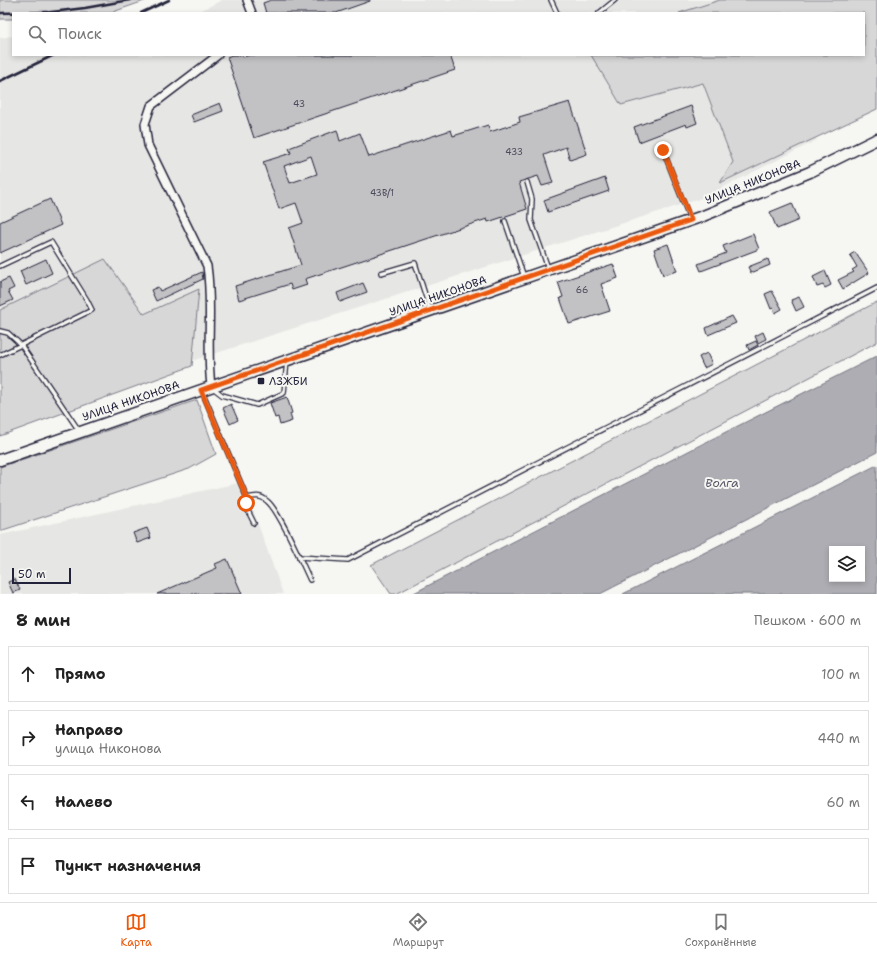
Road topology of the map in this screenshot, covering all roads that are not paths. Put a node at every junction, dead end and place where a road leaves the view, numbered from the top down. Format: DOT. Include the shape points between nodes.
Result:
graph roads {
  1 [pos="247,0"];
  2 [pos="551,0"];
  3 [pos="615,0"];
  4 [pos="252,12"];
  5 [pos="557,12"];
  6 [pos="600,12"];
  7 [pos="217,56"];
  8 [pos="877,138"];
  9 [pos="663,150"];
  10 [pos="527,182"];
  11 [pos="691,220"];
  12 [pos="505,221"];
  13 [pos="0,266"];
  14 [pos="549,269"];
  15 [pos="381,273"];
  16 [pos="524,278"];
  17 [pos="877,288"];
  18 [pos="430,311"];
  19 [pos="0,331"];
  20 [pos="21,345"];
  21 [pos="0,355"];
  22 [pos="287,361"];
  23 [pos="206,388"];
  24 [pos="80,432"];
  25 [pos="0,460"];
  26 [pos="247,498"];
  27 [pos="254,523"];
  28 [pos="299,557"];
  29 [pos="310,580"];
  1 -- 4 [label="street"];
  2 -- 5 [label="lane"];
  3 -- 6 [label="lane"];
  7 -- 23 [label="street" via="151,106 145,124 148,145 207,266 209,280"];
  8 -- 11 [label="main road, УЛИЦА НИКОНОВА" via="810,172"];
  9 -- 11 [label="lane"];
  10 -- 14 [label="lane" via="532,199 531,220"];
  11 -- 14 [label="main road, УЛИЦА НИКОНОВА"];
  12 -- 16 [label="lane"];
  13 -- 20 [label="lane" via="51,242 92,310"];
  14 -- 16 [label="main road, УЛИЦА НИКОНОВА"];
  15 -- 18 [label="lane" via="415,263"];
  16 -- 18 [label="main road, УЛИЦА НИКОНОВА"];
  17 -- 28 [label="lane" via="348,560"];
  18 -- 22 [label="main road, УЛИЦА НИКОНОВА"];
  19 -- 20 [label="lane" via="8,333"];
  20 -- 21 [label="lane"];
  20 -- 24 [label="lane"];
  22 -- 23 [label="main road, УЛИЦА НИКОНОВА"];
  22 -- 23 [label="lane" via="284,393 258,405"];
  23 -- 24 [label="main road, УЛИЦА НИКОНОВА"];
  23 -- 26 [label="lane"];
  24 -- 25 [label="main road, УЛИЦА НИКОНОВА"];
  26 -- 27 [label="lane" via="246,507"];
  26 -- 28 [label="lane" via="258,496 268,501"];
  28 -- 29 [label="lane"];
}
